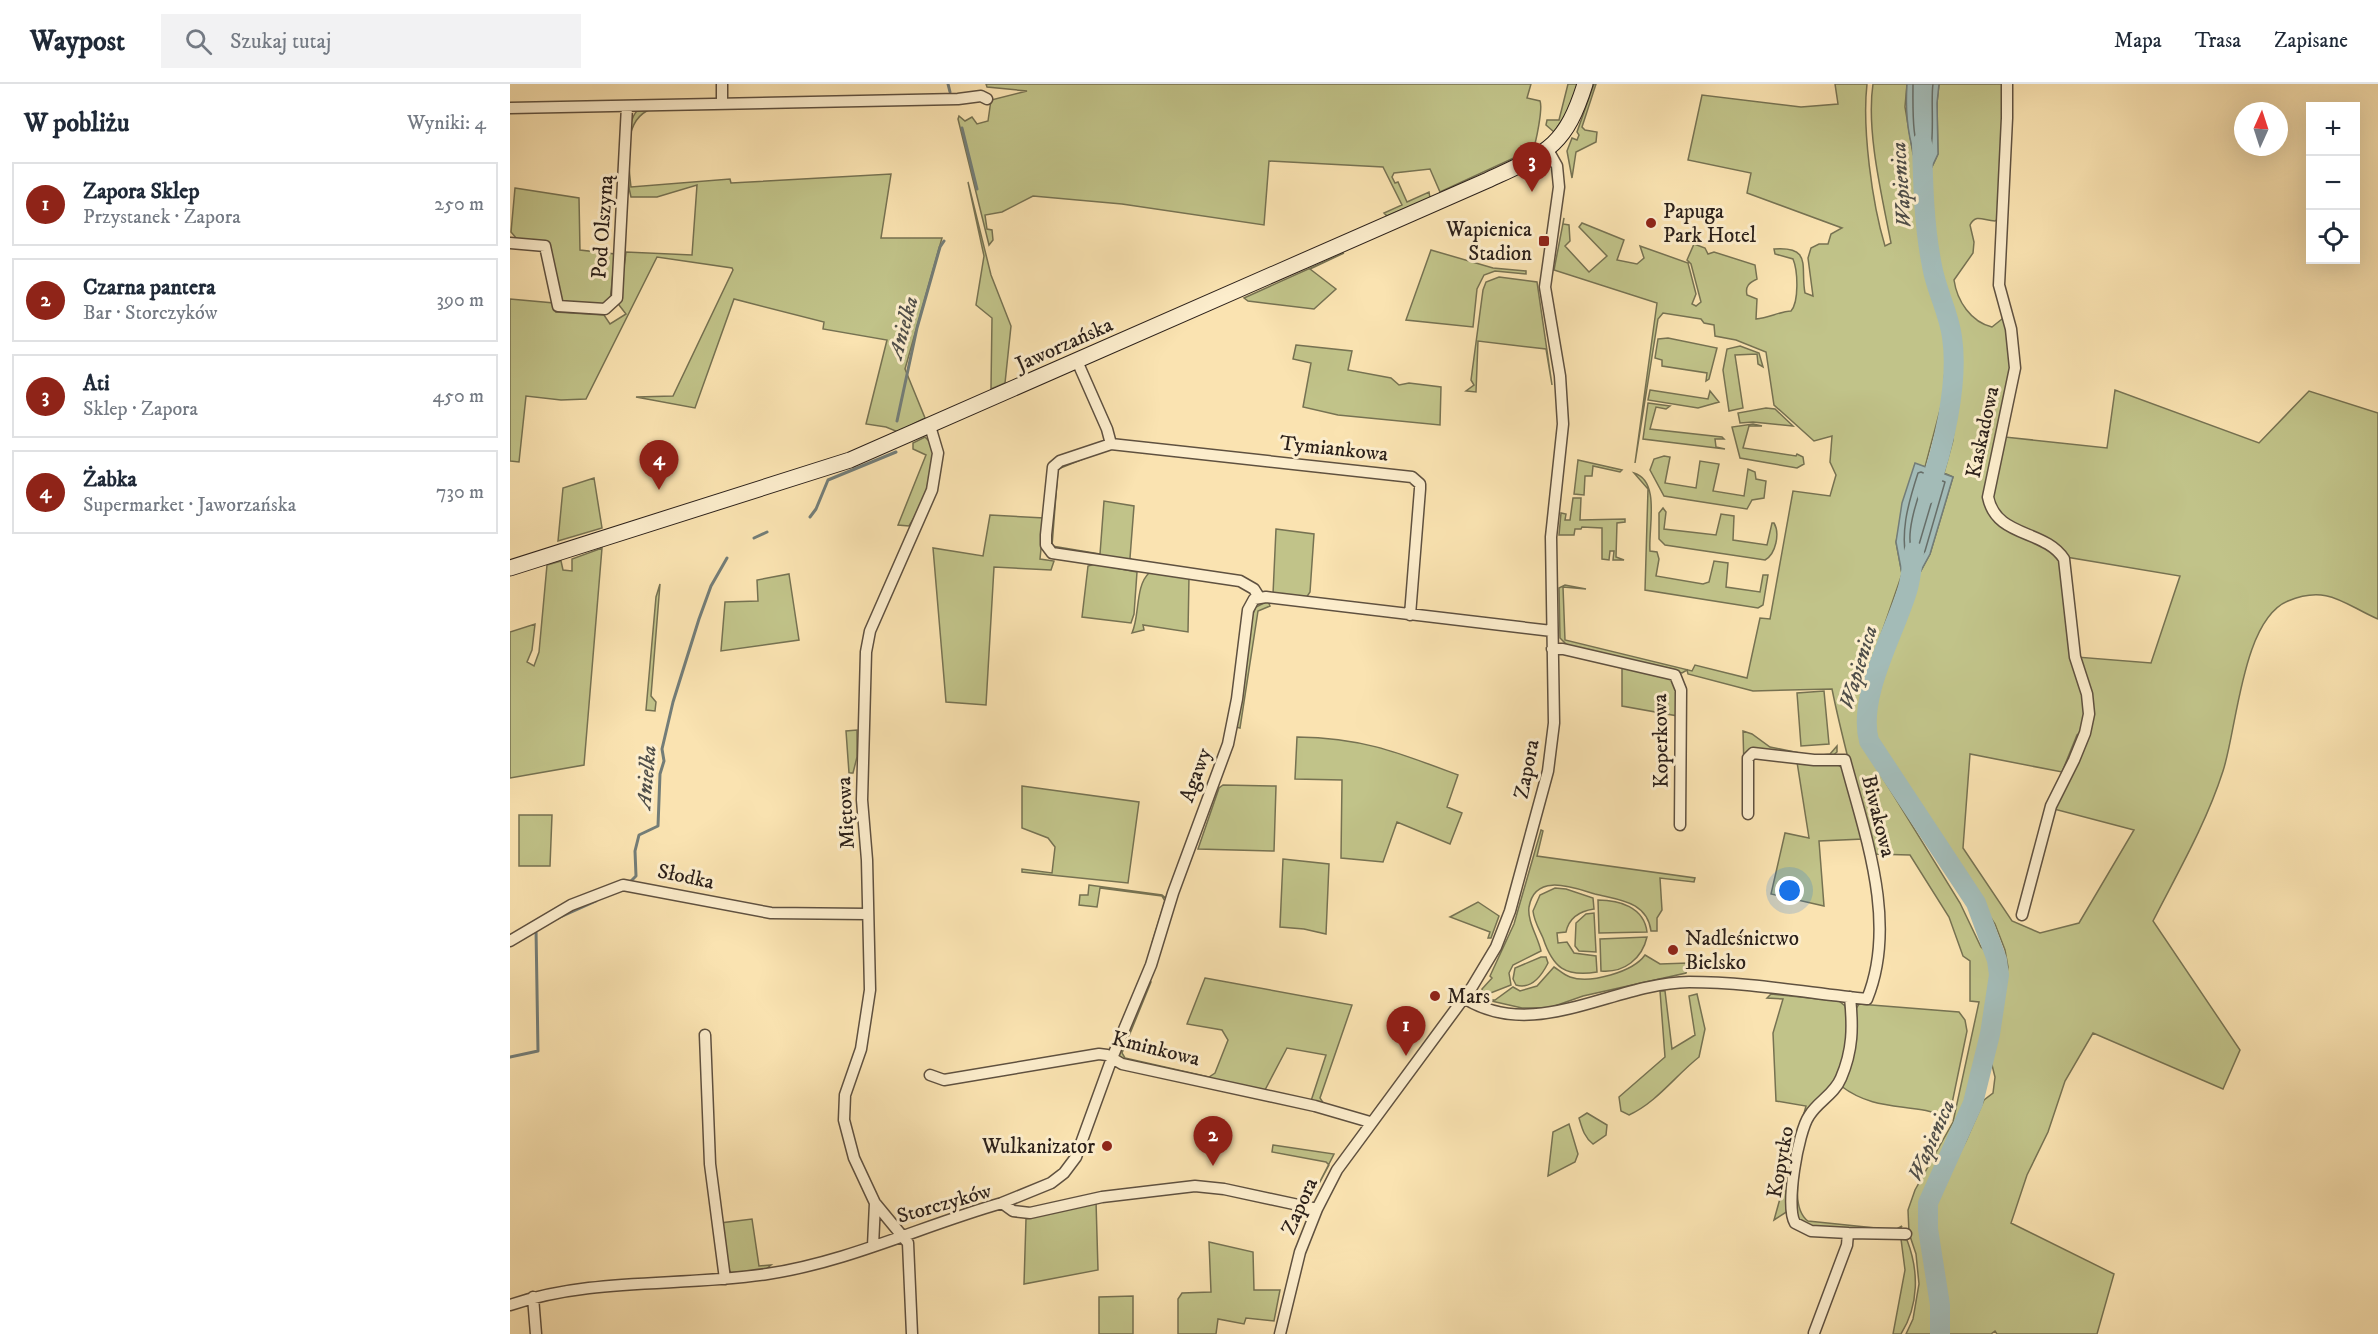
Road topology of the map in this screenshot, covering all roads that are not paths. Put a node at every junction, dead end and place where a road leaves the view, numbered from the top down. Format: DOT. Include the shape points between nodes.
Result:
graph roads {
  1 [pos="722,84"];
  2 [pos="1585,84"];
  3 [pos="2007,84"];
  4 [pos="987,99"];
  5 [pos="722,104"];
  6 [pos="627,106"];
  7 [pos="510,108"];
  8 [pos="1548,150"];
  9 [pos="510,243"];
  10 [pos="1077,361"];
  11 [pos="930,426"];
  12 [pos="1111,444"];
  13 [pos="510,568"];
  14 [pos="1259,597"];
  15 [pos="1410,615"];
  16 [pos="1552,631"];
  17 [pos="1552,649"];
  18 [pos="1748,814"];
  19 [pos="1680,825"];
  20 [pos="867,914"];
  21 [pos="2022,915"];
  22 [pos="510,942"];
  23 [pos="1850,997"];
  24 [pos="1464,998"];
  25 [pos="705,1035"];
  26 [pos="1112,1058"];
  27 [pos="930,1075"];
  28 [pos="1370,1122"];
  29 [pos="875,1203"];
  30 [pos="1002,1203"];
  31 [pos="1317,1209"];
  32 [pos="1848,1233"];
  33 [pos="904,1234"];
  34 [pos="1906,1234"];
  35 [pos="873,1246"];
  36 [pos="725,1280"];
  37 [pos="533,1297"];
  38 [pos="510,1305"];
  39 [pos="1814,1332"];
  40 [pos="536,1334"];
  41 [pos="912,1334"];
  42 [pos="1280,1334"];
  1 -- 5 [label="street"];
  2 -- 8 [label="street, Jaworzańska" via="1570,124"];
  3 -- 21 [label="street, Kaskadowa" via="1999,285 2011,329 2015,368 1988,497 1992,510 2004,524 2054,548 2064,559 2074,657 2087,694 2089,714 2085,734 2051,806"];
  4 -- 5 [label="street" via="981,96"];
  5 -- 6 [label="street"];
  6 -- 7 [label="street"];
  6 -- 9 [label="street, Pod Olszyną" via="617,298 605,309 558,306 545,246"];
  8 -- 10 [label="street, Jaworzańska"];
  8 -- 16 [label="street, Zapora" via="1557,165 1559,187 1546,266 1546,295 1563,408 1551,537"];
  10 -- 11 [label="street, Jaworzańska"];
  10 -- 12 [label="street"];
  11 -- 13 [label="street, Jaworzańska" via="816,472"];
  11 -- 20 [label="street, Miętowa" via="938,453 932,490 870,632 866,652 862,800"];
  12 -- 14 [label="street, Tymiankowa" via="1053,467 1048,550 1060,555 1240,581"];
  12 -- 15 [label="street, Tymiankowa" via="1412,477 1420,489"];
  14 -- 15 [label="street"];
  14 -- 26 [label="street, Agawy" via="1248,610 1228,744 1151,965"];
  15 -- 16 [label="street"];
  16 -- 17 [label="street, Zapora"];
  17 -- 19 [label="street, Koperkowa" via="1675,675 1681,690"];
  17 -- 24 [label="street, Zapora" via="1554,723 1544,789 1504,929"];
  18 -- 23 [label="street, Biwakowa" via="1748,758 1753,753 1845,760 1865,834 1880,916 1879,951 1867,999"];
  20 -- 22 [label="street, Słodka" via="771,913 623,885 571,905"];
  20 -- 29 [label="street, Miętowa" via="870,990 861,1049 843,1112 849,1144"];
  23 -- 24 [label="street" via="1676,983 1534,1016 1491,1011"];
  23 -- 32 [label="street, Kopytko" via="1850,1051 1839,1085 1804,1124 1791,1209 1793,1220 1802,1228"];
  24 -- 28 [label="street, Zapora"];
  25 -- 36 [label="street" via="711,1174"];
  26 -- 27 [label="street, Kminkowa" via="1092,1054 944,1080"];
  26 -- 28 [label="street, Kminkowa" via="1122,1064 1315,1106"];
  26 -- 30 [label="street, Agawy" via="1071,1165 1043,1188"];
  28 -- 31 [label="street, Zapora" via="1337,1170"];
  29 -- 33 [label="street, Miętowa"];
  29 -- 35 [label="street, Miętowa"];
  30 -- 31 [label="street, Storczyków" via="1013,1211 1030,1213 1102,1197 1195,1186"];
  30 -- 33 [label="street, Storczyków"];
  31 -- 42 [label="street, Zapora" via="1295,1268"];
  32 -- 34 [label="street"];
  32 -- 39 [label="street"];
  33 -- 35 [label="street, Storczyków"];
  33 -- 41 [label="street" via="910,1248"];
  35 -- 36 [label="street, Storczyków" via="802,1267"];
  36 -- 37 [label="street, Storczyków" via="602,1286"];
  37 -- 38 [label="street, Storczyków"];
  37 -- 40 [label="street"];
}
